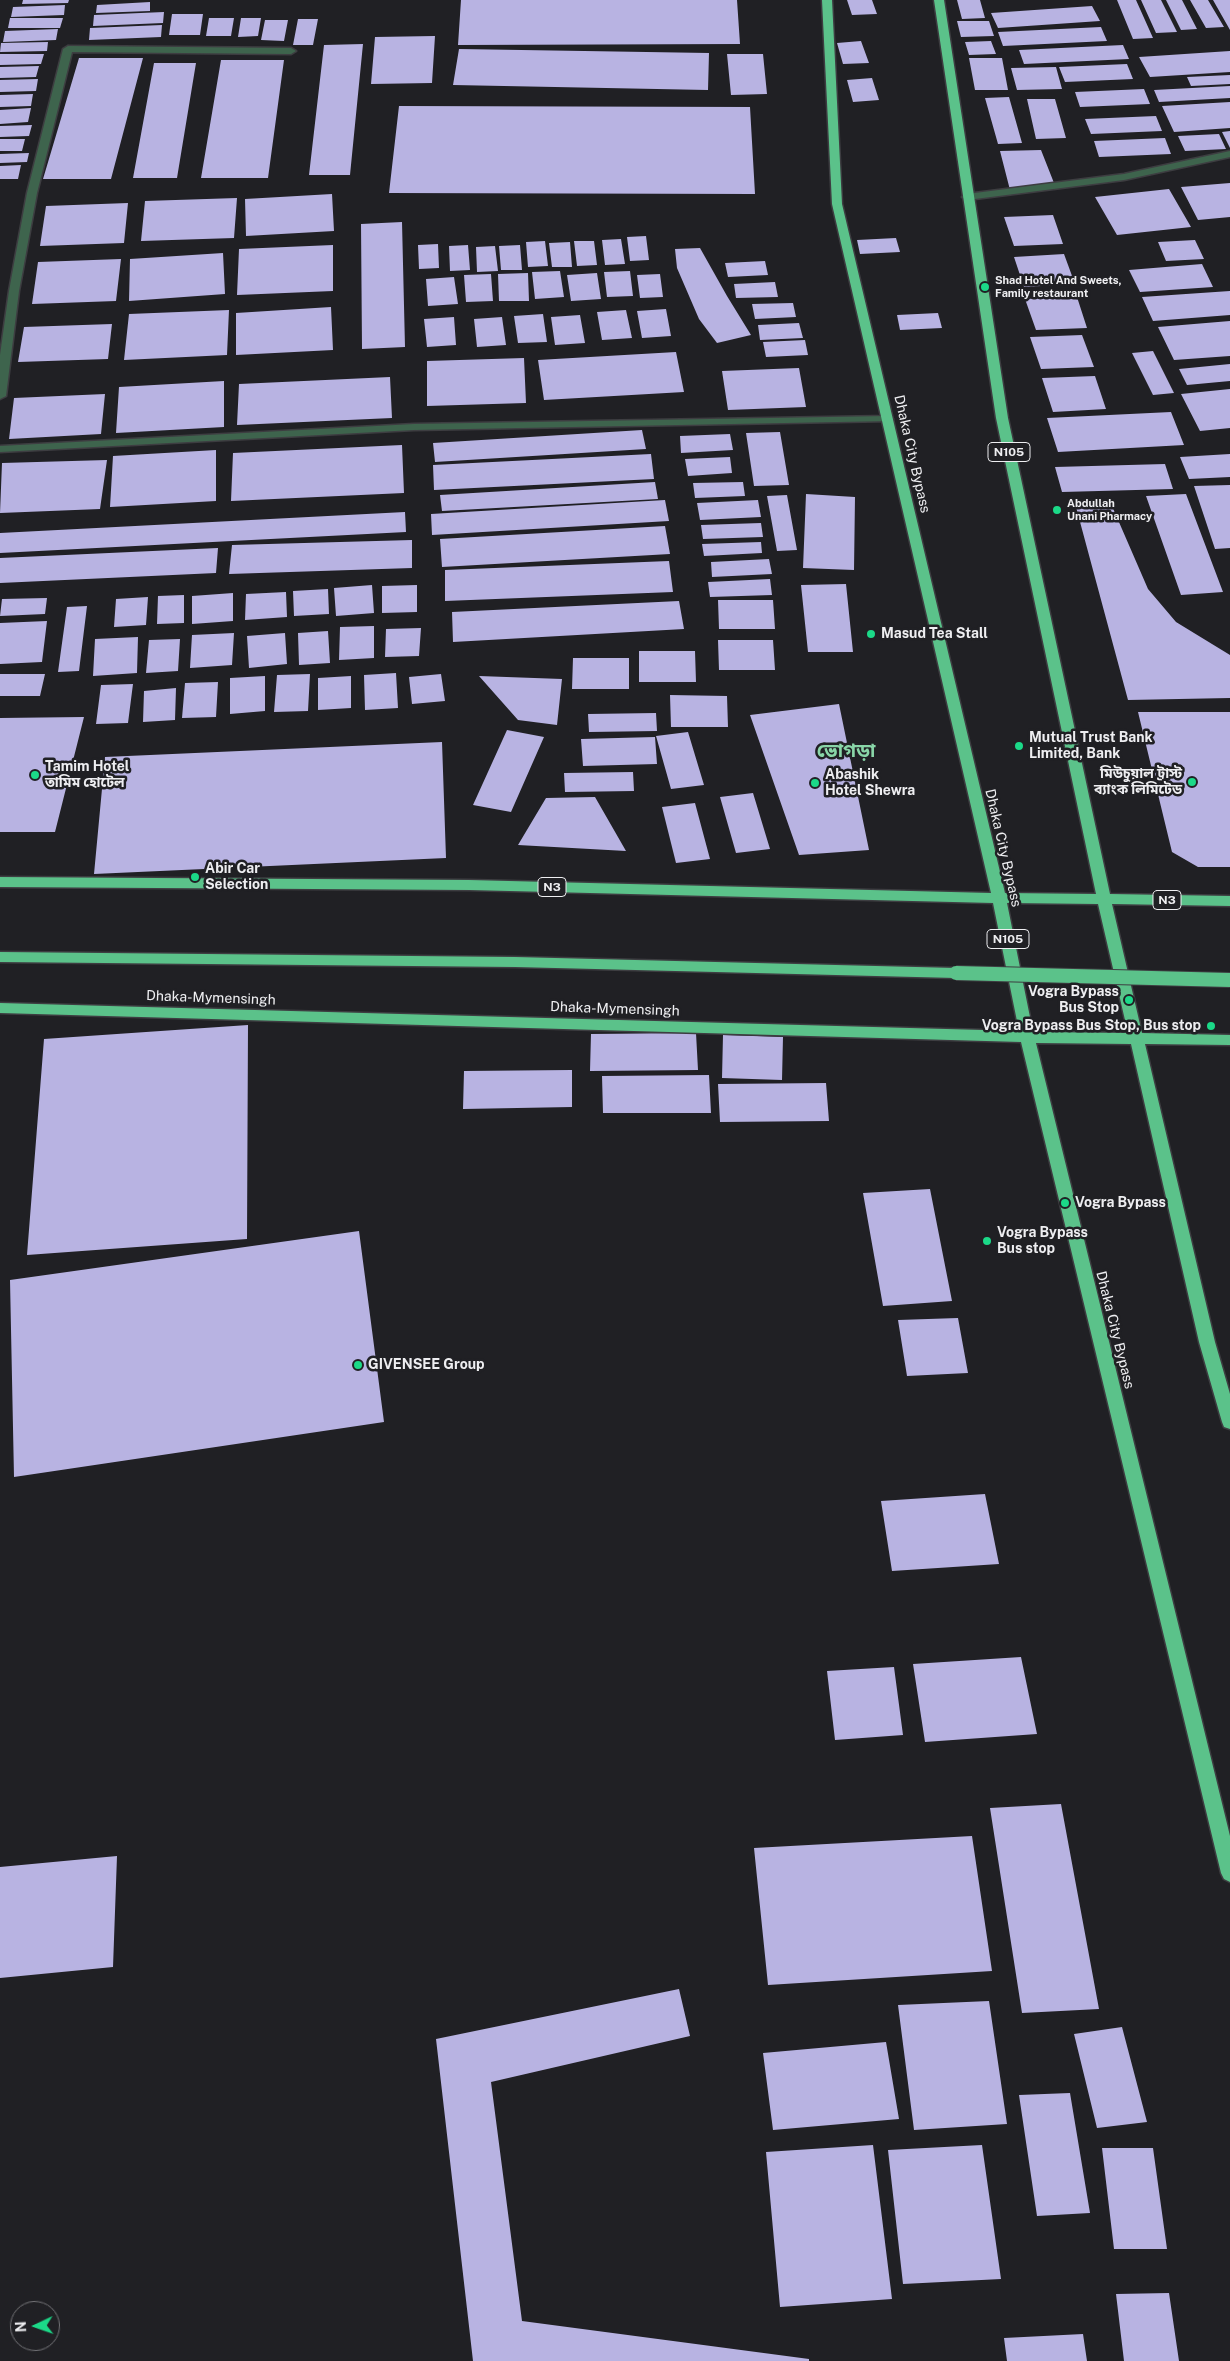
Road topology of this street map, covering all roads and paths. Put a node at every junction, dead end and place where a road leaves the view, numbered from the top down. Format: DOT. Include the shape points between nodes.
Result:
graph roads {
  1 [pos="827,0"];
  2 [pos="939,0"];
  3 [pos="291,51"];
  4 [pos="1230,154"];
  5 [pos="967,197"];
  6 [pos="0,396"];
  7 [pos="887,419"];
  8 [pos="0,449"];
  9 [pos="0,882"];
  10 [pos="999,898"];
  11 [pos="1104,899"];
  12 [pos="1230,901"];
  13 [pos="0,958"];
  14 [pos="1230,980"];
  15 [pos="0,1008"];
  16 [pos="1027,1037"];
  17 [pos="1136,1038"];
  18 [pos="1230,1040"];
  19 [pos="1230,1422"];
  20 [pos="1230,1872"];
  1 -- 7 [label="highway, Dhaka City Bypass / N105" via="837,204"];
  2 -- 5 [label="highway, N105"];
  3 -- 6 [label="street" via="68,49 32,193 14,291"];
  4 -- 5 [label="street" via="1124,177"];
  5 -- 11 [label="highway, N105" via="1002,418"];
  7 -- 8 [label="street" via="414,427"];
  7 -- 10 [label="highway, Dhaka City Bypass / N105"];
  9 -- 10 [label="highway, N3" via="469,885"];
  10 -- 11 [label="highway, N3"];
  10 -- 16 [label="highway, Dhaka City Bypass / N105"];
  11 -- 12 [label="highway, N3"];
  11 -- 17 [label="highway"];
  13 -- 14 [label="highway, bridge" via="515,962"];
  15 -- 16 [label="highway, Dhaka-Mymensingh"];
  16 -- 17 [label="highway, Dhaka-Mymensingh"];
  16 -- 20 [label="highway, Dhaka City Bypass / N105"];
  17 -- 18 [label="highway, Dhaka-Mymensingh"];
  17 -- 19 [label="highway" via="1207,1342"];
}
